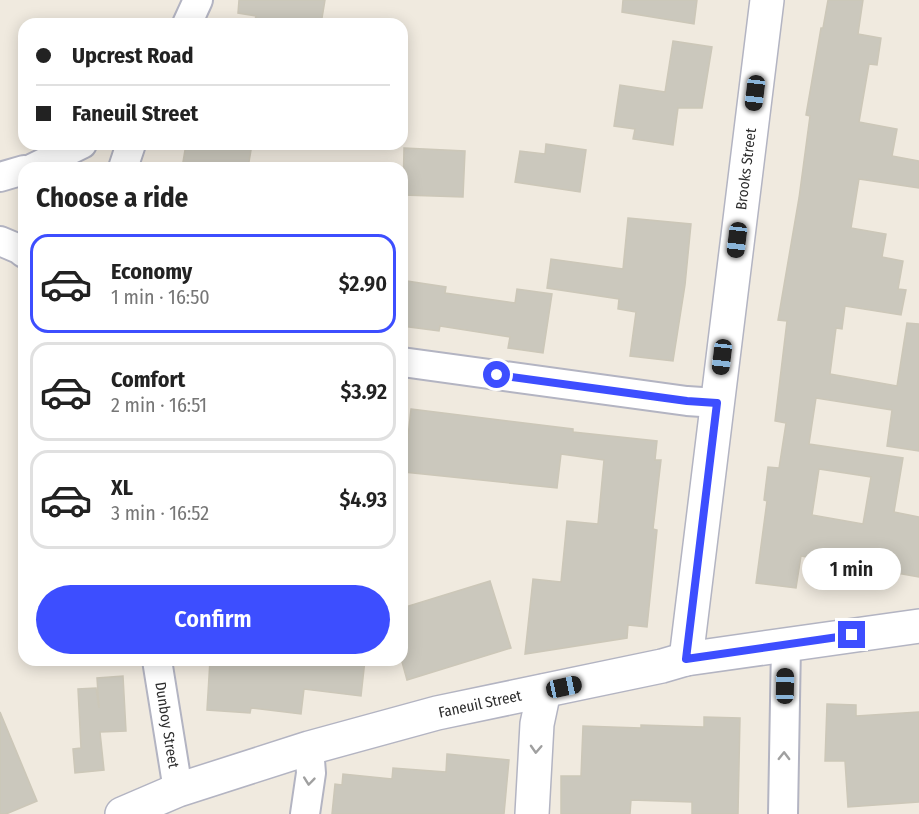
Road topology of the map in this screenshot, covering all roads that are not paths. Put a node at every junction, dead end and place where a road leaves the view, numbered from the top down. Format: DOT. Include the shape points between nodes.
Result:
graph roads {
  1 [pos="198,0"];
  2 [pos="767,0"];
  3 [pos="190,18"];
  4 [pos="70,150"];
  5 [pos="45,162"];
  6 [pos="18,172"];
  7 [pos="0,177"];
  8 [pos="0,241"];
  9 [pos="18,249"];
  10 [pos="408,363"];
  11 [pos="717,403"];
  12 [pos="919,626"];
  13 [pos="786,645"];
  14 [pos="686,659"];
  15 [pos="158,666"];
  16 [pos="544,691"];
  17 [pos="309,748"];
  18 [pos="178,790"];
  19 [pos="122,814"];
  20 [pos="305,814"];
  21 [pos="532,814"];
  22 [pos="783,814"];
  1 -- 3 [label="street"];
  2 -- 11 [label="street, Brooks Street"];
  4 -- 5 [label="street"];
  6 -- 7 [label="street"];
  8 -- 9 [label="street"];
  10 -- 11 [label="street"];
  11 -- 14 [label="street, Brooks Street"];
  12 -- 13 [label="street, Faneuil Street"];
  13 -- 14 [label="street, Faneuil Street"];
  22 -- 13 [label="street, one-way"];
  14 -- 16 [label="street, Faneuil Street"];
  15 -- 18 [label="street, Dunboy Street"];
  16 -- 17 [label="street, Faneuil Street" via="436,713"];
  16 -- 21 [label="street, one-way" via="537,723"];
  17 -- 18 [label="street, Faneuil Street"];
  17 -- 20 [label="street, one-way" via="311,773"];
  18 -- 19 [label="street, Faneuil Street"];
}
